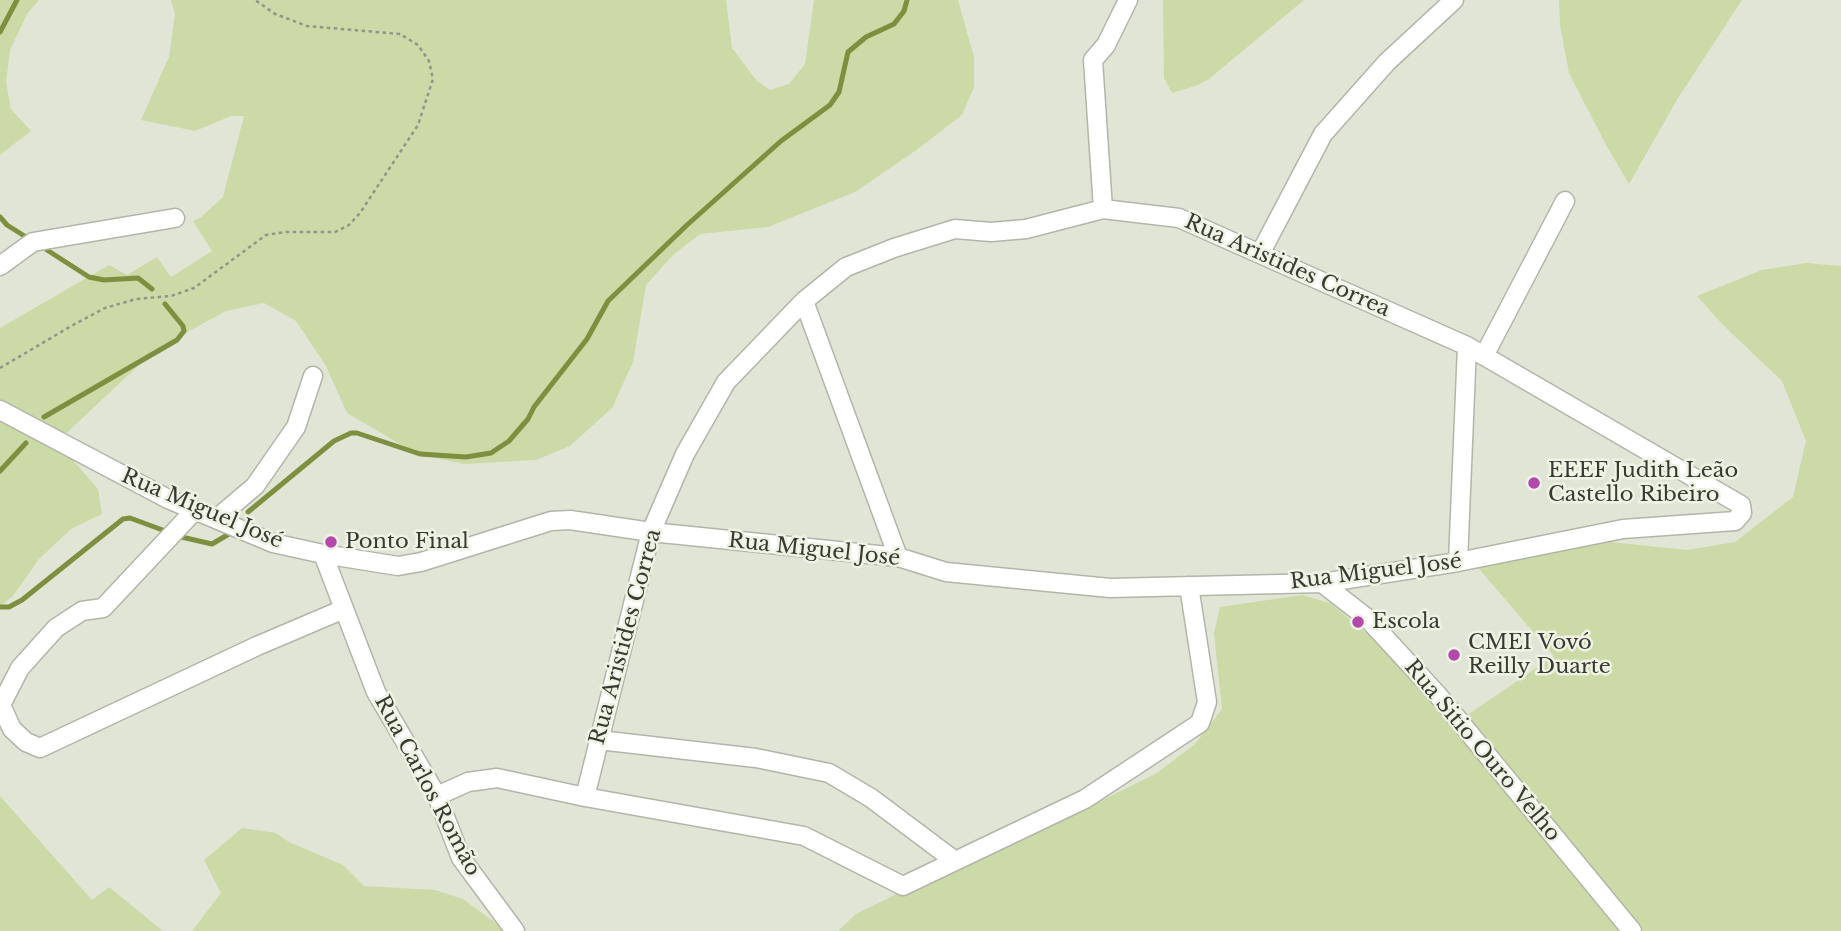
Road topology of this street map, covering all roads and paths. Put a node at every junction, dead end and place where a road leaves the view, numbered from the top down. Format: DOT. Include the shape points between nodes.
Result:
graph roads {
  1 [pos="255,0"];
  2 [pos="1128,0"];
  3 [pos="1454,0"];
  4 [pos="1565,201"];
  5 [pos="1103,209"];
  6 [pos="176,218"];
  7 [pos="1260,254"];
  8 [pos="0,266"];
  9 [pos="804,301"];
  10 [pos="1467,346"];
  11 [pos="1484,356"];
  12 [pos="0,368"];
  13 [pos="313,376"];
  14 [pos="0,410"];
  15 [pos="195,510"];
  16 [pos="1742,513"];
  17 [pos="216,519"];
  18 [pos="651,532"];
  19 [pos="323,554"];
  20 [pos="898,557"];
  21 [pos="1458,562"];
  22 [pos="1322,583"];
  23 [pos="1189,586"];
  24 [pos="344,609"];
  25 [pos="599,740"];
  26 [pos="437,796"];
  27 [pos="585,797"];
  28 [pos="955,861"];
  29 [pos="516,931"];
  30 [pos="1632,931"];
  1 -- 12 [label="path" via="307,26 400,34 418,45 429,61 433,79 418,125 360,213 335,232 266,235 194,288 105,308"];
  2 -- 5 [label="street" via="1106,45 1093,60"];
  3 -- 7 [label="street" via="1387,62 1323,134"];
  4 -- 11 [label="street"];
  5 -- 7 [label="street, Rua Aristides Correa" via="1179,218"];
  5 -- 9 [label="street, Rua Aristides Correa" via="1026,229 955,229 846,267"];
  6 -- 8 [label="street" via="33,242"];
  7 -- 10 [label="street, Rua Aristides Correa"];
  9 -- 18 [label="street, Rua Aristides Correa" via="726,382 685,454"];
  9 -- 20 [label="street"];
  10 -- 11 [label="street, Rua Aristides Correa"];
  10 -- 21 [label="street"];
  11 -- 16 [label="street, Rua Aristides Correa" via="1741,505"];
  13 -- 17 [label="street" via="296,427 255,486"];
  14 -- 15 [label="street, Rua Miguel José"];
  15 -- 17 [label="street, Rua Miguel José"];
  15 -- 24 [label="street" via="103,608 82,611 56,628 20,668 1,705 12,729 26,741 40,748"];
  16 -- 21 [label="street, Rua Miguel José" via="1735,521 1623,529"];
  17 -- 19 [label="street, Rua Miguel José" via="273,543"];
  18 -- 19 [label="street, Rua Miguel José" via="561,520 398,566"];
  18 -- 20 [label="street, Rua Miguel José"];
  18 -- 25 [label="street, Rua Aristides Correa"];
  19 -- 24 [label="street, Rua Carlos Romão"];
  20 -- 23 [label="street, Rua Miguel José" via="946,572 1110,589"];
  21 -- 22 [label="street, Rua Miguel José"];
  22 -- 23 [label="street, Rua Miguel José"];
  22 -- 30 [label="street, Rua Sitio Ouro Velho" via="1367,618 1437,694"];
  23 -- 28 [label="street" via="1207,702 1200,723 1085,799"];
  24 -- 26 [label="street, Rua Carlos Romão" via="376,692"];
  25 -- 27 [label="street, Rua Aristides Correa"];
  25 -- 28 [label="street" via="756,758 829,773"];
  26 -- 27 [label="street" via="468,782 498,778"];
  26 -- 29 [label="street, Rua Carlos Romão" via="461,858"];
  27 -- 28 [label="street" via="804,836 903,886"];
}
